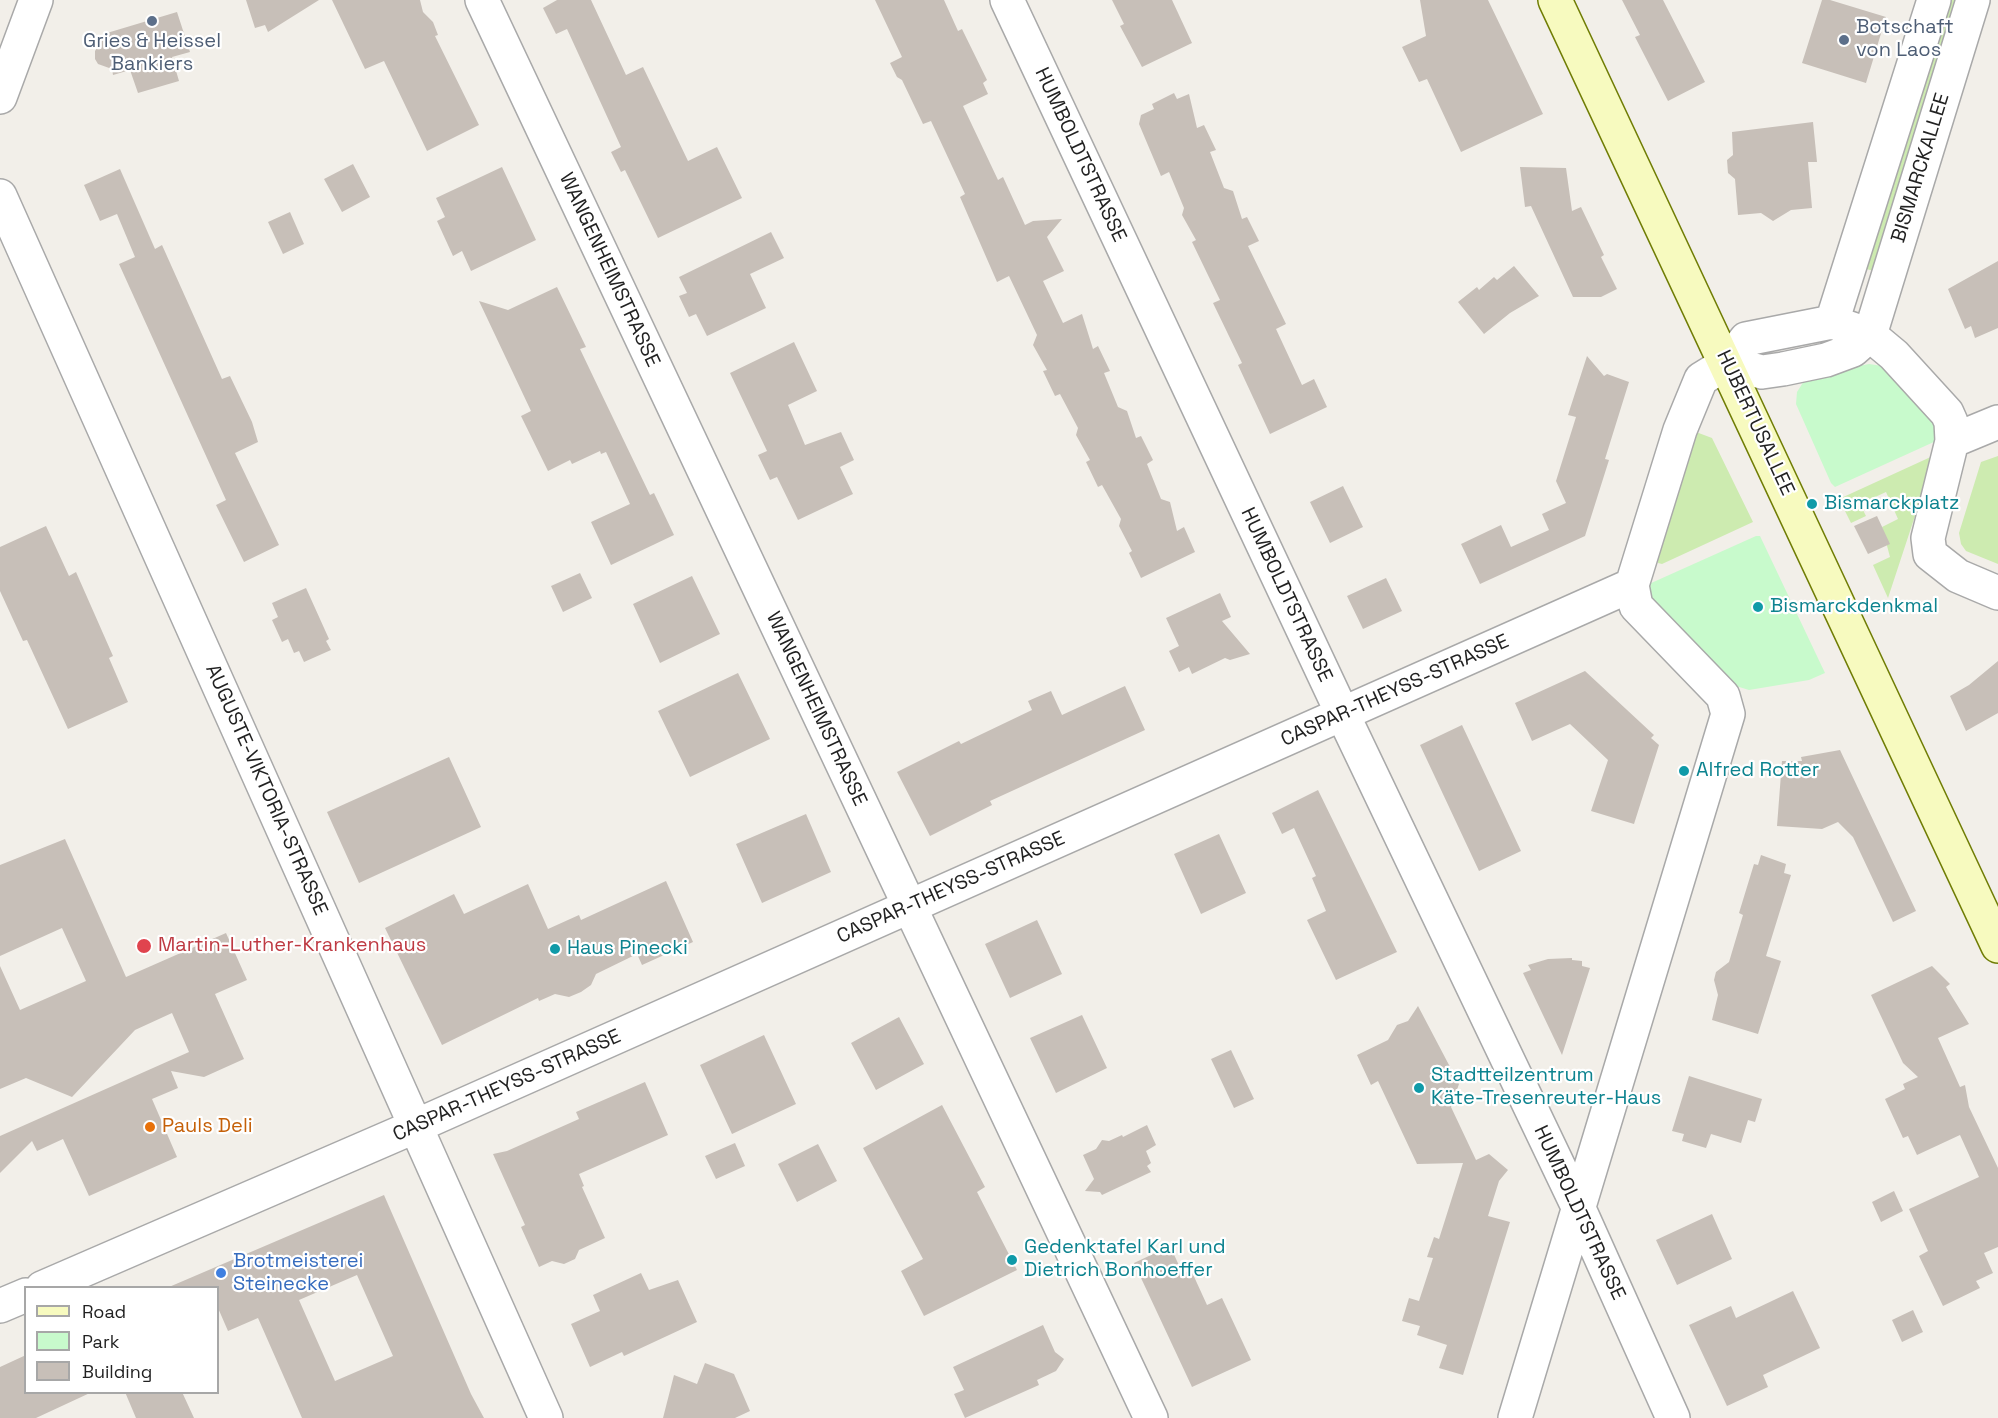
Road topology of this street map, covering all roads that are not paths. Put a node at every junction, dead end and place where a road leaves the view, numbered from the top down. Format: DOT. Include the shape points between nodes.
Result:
graph roads {
  1 [pos="36,0"];
  2 [pos="482,0"];
  3 [pos="1007,0"];
  4 [pos="1555,0"];
  5 [pos="1934,0"];
  6 [pos="1973,0"];
  7 [pos="0,97"];
  8 [pos="0,196"];
  9 [pos="1832,322"];
  10 [pos="1870,335"];
  11 [pos="1727,363"];
  12 [pos="1998,422"];
  13 [pos="1952,441"];
  14 [pos="1632,585"];
  15 [pos="1998,593"];
  16 [pos="1343,715"];
  17 [pos="909,907"];
  18 [pos="1998,946"];
  19 [pos="416,1126"];
  20 [pos="1580,1211"];
  21 [pos="44,1286"];
  22 [pos="24,1296"];
  23 [pos="0,1306"];
  24 [pos="546,1418"];
  25 [pos="1151,1418"];
  26 [pos="1515,1418"];
  27 [pos="1673,1418"];
  1 -- 7 [label="street"];
  2 -- 17 [label="street, WANGENHEIMSTRASSE"];
  3 -- 16 [label="street, HUMBOLDTSTRASSE"];
  4 -- 11 [label="main road, HUBERTUSALLEE"];
  5 -- 9 [label="street, BISMARCKALLEE"];
  6 -- 10 [label="street, BISMARCKALLEE"];
  8 -- 19 [label="street, AUGUSTE-VIKTORIA-STRASSE"];
  9 -- 10 [label="street"];
  9 -- 11 [label="street" via="1746,339"];
  10 -- 11 [label="street" via="1853,350 1783,369 1762,372"];
  10 -- 13 [label="street" via="1894,355 1947,413"];
  11 -- 14 [label="street" via="1701,379 1680,430"];
  11 -- 18 [label="main road, HUBERTUSALLEE"];
  12 -- 13 [label="street"];
  13 -- 15 [label="street" via="1928,538 1930,554 1958,576"];
  14 -- 16 [label="street, CASPAR-THEYSS-STRASSE"];
  14 -- 20 [label="street" via="1636,606 1723,696 1728,714"];
  16 -- 17 [label="street, CASPAR-THEYSS-STRASSE"];
  16 -- 20 [label="street, HUMBOLDTSTRASSE"];
  17 -- 19 [label="street, CASPAR-THEYSS-STRASSE"];
  17 -- 25 [label="street, WANGENHEIMSTRASSE"];
  19 -- 21 [label="street, CASPAR-THEYSS-STRASSE"];
  19 -- 24 [label="street, AUGUSTE-VIKTORIA-STRASSE"];
  20 -- 26 [label="street"];
  20 -- 27 [label="street, HUMBOLDTSTRASSE"];
  22 -- 23 [label="street"];
}
